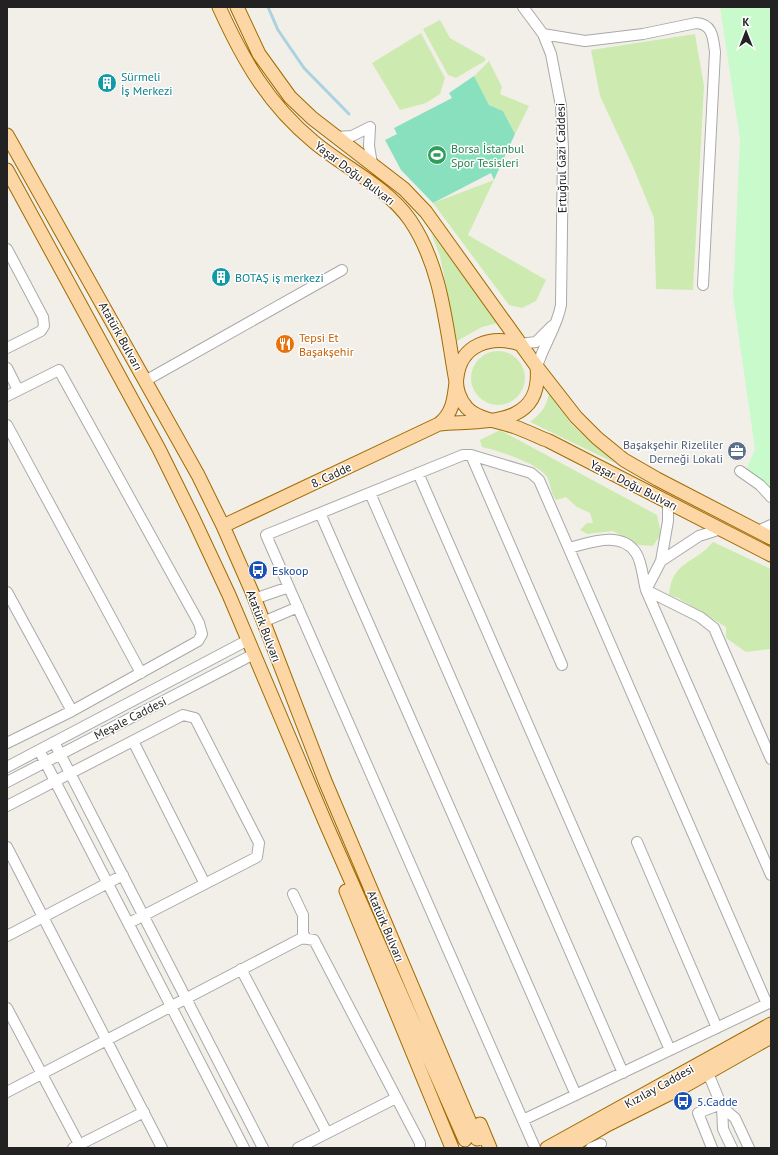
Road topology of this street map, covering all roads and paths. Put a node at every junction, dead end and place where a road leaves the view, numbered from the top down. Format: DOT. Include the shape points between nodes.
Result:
graph roads {
  1 [pos="219,7"];
  2 [pos="237,7"];
  3 [pos="524,7"];
  4 [pos="543,34"];
  5 [pos="7,135"];
  6 [pos="337,137"];
  7 [pos="372,164"];
  8 [pos="7,170"];
  9 [pos="7,249"];
  10 [pos="342,270"];
  11 [pos="703,284"];
  12 [pos="559,318"];
  13 [pos="520,344"];
  14 [pos="7,348"];
  15 [pos="537,367"];
  16 [pos="7,368"];
  17 [pos="145,381"];
  18 [pos="456,382"];
  19 [pos="18,390"];
  20 [pos="7,396"];
  21 [pos="495,420"];
  22 [pos="439,424"];
  23 [pos="7,425"];
  24 [pos="471,455"];
  25 [pos="740,472"];
  26 [pos="418,473"];
  27 [pos="370,493"];
  28 [pos="771,497"];
  29 [pos="668,502"];
  30 [pos="320,513"];
  31 [pos="771,525"];
  32 [pos="223,526"];
  33 [pos="721,529"];
  34 [pos="758,531"];
  35 [pos="771,538"];
  36 [pos="569,548"];
  37 [pos="771,555"];
  38 [pos="661,561"];
  39 [pos="289,587"];
  40 [pos="646,590"];
  41 [pos="7,592"];
  42 [pos="254,599"];
  43 [pos="298,607"];
  44 [pos="263,622"];
  45 [pos="248,640"];
  46 [pos="273,648"];
  47 [pos="254,654"];
  48 [pos="562,665"];
  49 [pos="141,673"];
  50 [pos="72,710"];
  51 [pos="133,741"];
  52 [pos="54,742"];
  53 [pos="7,743"];
  54 [pos="39,750"];
  55 [pos="60,754"];
  56 [pos="771,759"];
  57 [pos="45,762"];
  58 [pos="7,767"];
  59 [pos="70,774"];
  60 [pos="55,781"];
  61 [pos="325,781"];
  62 [pos="7,782"];
  63 [pos="7,806"];
  64 [pos="326,824"];
  65 [pos="637,842"];
  66 [pos="7,847"];
  67 [pos="123,875"];
  68 [pos="771,876"];
  69 [pos="108,883"];
  70 [pos="205,884"];
  71 [pos="293,894"];
  72 [pos="143,915"];
  73 [pos="43,917"];
  74 [pos="129,923"];
  75 [pos="7,936"];
  76 [pos="307,939"];
  77 [pos="241,970"];
  78 [pos="186,998"];
  79 [pos="769,1003"];
  80 [pos="172,1006"];
  81 [pos="7,1008"];
  82 [pos="771,1024"];
  83 [pos="717,1028"];
  84 [pos="771,1038"];
  85 [pos="106,1040"];
  86 [pos="670,1050"];
  87 [pos="623,1073"];
  88 [pos="708,1073"];
  89 [pos="42,1074"];
  90 [pos="7,1092"];
  91 [pos="576,1095"];
  92 [pos="396,1098"];
  93 [pos="722,1105"];
  94 [pos="144,1112"];
  95 [pos="523,1120"];
  96 [pos="327,1133"];
  97 [pos="601,1144"];
  98 [pos="77,1147"];
  99 [pos="162,1148"];
  100 [pos="244,1148"];
  101 [pos="263,1148"];
  102 [pos="298,1148"];
  103 [pos="420,1148"];
  104 [pos="452,1148"];
  105 [pos="490,1148"];
  106 [pos="536,1148"];
  107 [pos="547,1148"];
  108 [pos="568,1148"];
  109 [pos="591,1148"];
  110 [pos="712,1148"];
  111 [pos="732,1148"];
  112 [pos="749,1148"];
  1 -- 18 [label="main road, Yaşar Doğu Bulvarı" via="252,72 282,113 315,143 381,190 410,220 432,263"];
  2 -- 6 [label="main road, Yaşar Doğu Bulvarı" via="259,54 272,74 290,97"];
  3 -- 4 [label="street, Ertuğrul Gazi Caddesi"];
  4 -- 11 [label="street" via="585,41 643,34 696,23 704,23 712,32 715,52"];
  4 -- 12 [label="street, Ertuğrul Gazi Caddesi" via="552,54 561,106 563,149"];
  5 -- 17 [label="main road, Atatürk Bulvarı"];
  6 -- 7 [label="main road, Yaşar Doğu Bulvarı"];
  6 -- 7 [label="street" via="352,136 370,127 369,146"];
  7 -- 13 [label="main road, Yaşar Doğu Bulvarı" via="426,212"];
  8 -- 45 [label="main road, Atatürk Bulvarı" via="158,449"];
  9 -- 14 [label="street" via="43,317 44,326 41,331"];
  10 -- 17 [label="street"];
  12 -- 13 [label="street" via="536,342"];
  12 -- 15 [label="street, Ertuğrul Gazi Caddesi"];
  13 -- 15 [label="main road, Yaşar Doğu Bulvarı"];
  13 -- 18 [label="main road, Yaşar Doğu Bulvarı" via="507,341 482,343 461,360"];
  15 -- 21 [label="main road" via="536,390 528,406 512,417"];
  15 -- 34 [label="main road, Yaşar Doğu Bulvarı" via="576,417 624,460 657,480"];
  16 -- 19 [label="street"];
  17 -- 32 [label="main road, Atatürk Bulvarı" via="198,475"];
  18 -- 21 [label="main road, Yaşar Doğu Bulvarı" via="459,395 468,409 481,417"];
  18 -- 22 [label="main road, Yaşar Doğu Bulvarı" via="450,413"];
  19 -- 20 [label="street"];
  19 -- 49 [label="street" via="59,370 199,623 202,634 198,641"];
  21 -- 22 [label="main road"];
  21 -- 29 [label="main road, Yaşar Doğu Bulvarı" via="550,442"];
  22 -- 32 [label="main road, 8. Cadde"];
  23 -- 49 [label="street"];
  24 -- 26 [label="street" via="463,455"];
  24 -- 36 [label="street" via="531,473 539,480"];
  24 -- 48 [label="street"];
  25 -- 28 [label="street" via="760,485"];
  26 -- 27 [label="street"];
  26 -- 86 [label="street"];
  27 -- 30 [label="street"];
  27 -- 87 [label="street"];
  29 -- 33 [label="main road, Yaşar Doğu Bulvarı"];
  29 -- 38 [label="street" via="668,521"];
  30 -- 39 [label="street" via="266,534"];
  30 -- 91 [label="street"];
  31 -- 34 [label="street"];
  32 -- 42 [label="main road, Atatürk Bulvarı"];
  33 -- 37 [label="main road, Yaşar Doğu Bulvarı"];
  33 -- 38 [label="street" via="699,536"];
  34 -- 35 [label="main road, Yaşar Doğu Bulvarı"];
  36 -- 40 [label="street" via="607,538 630,547 636,554"];
  36 -- 79 [label="street"];
  38 -- 40 [label="street"];
  39 -- 42 [label="street"];
  39 -- 43 [label="street"];
  40 -- 56 [label="street" via="700,617 714,628"];
  40 -- 68 [label="street"];
  41 -- 50 [label="street"];
  42 -- 44 [label="main road, Atatürk Bulvarı"];
  43 -- 44 [label="street"];
  43 -- 95 [label="street"];
  44 -- 46 [label="main road, Atatürk Bulvarı"];
  45 -- 46 [label="main road"];
  45 -- 47 [label="main road, Atatürk Bulvarı"];
  45 -- 52 [label="street, Meşale Caddesi"];
  46 -- 61 [label="main road, Atatürk Bulvarı"];
  47 -- 55 [label="street, Meşale Caddesi"];
  47 -- 64 [label="main road, Atatürk Bulvarı"];
  49 -- 50 [label="street"];
  50 -- 53 [label="street"];
  51 -- 59 [label="street"];
  51 -- 70 [label="street"];
  51 -- 70 [label="street" via="183,715 195,718 258,843 257,857"];
  52 -- 54 [label="street, Meşale Caddesi"];
  52 -- 55 [label="street"];
  54 -- 57 [label="street"];
  54 -- 58 [label="street, Meşale Caddesi"];
  55 -- 57 [label="street, Meşale Caddesi"];
  55 -- 59 [label="street"];
  57 -- 60 [label="street"];
  57 -- 62 [label="street, Meşale Caddesi"];
  59 -- 60 [label="street"];
  59 -- 67 [label="street"];
  60 -- 63 [label="street"];
  60 -- 69 [label="street"];
  61 -- 64 [label="main road, Atatürk Bulvarı" via="471,1139"];
  61 -- 105 [label="main road" via="355,831"];
  64 -- 104 [label="main road" via="340,877"];
  65 -- 83 [label="street"];
  66 -- 73 [label="street"];
  67 -- 69 [label="street"];
  67 -- 72 [label="street"];
  69 -- 73 [label="street"];
  69 -- 74 [label="street"];
  70 -- 72 [label="street"];
  71 -- 76 [label="street" via="303,915 304,934"];
  72 -- 74 [label="street"];
  72 -- 78 [label="street"];
  73 -- 75 [label="street"];
  73 -- 85 [label="street"];
  74 -- 80 [label="street"];
  76 -- 77 [label="street" via="302,938"];
  76 -- 92 [label="street" via="314,940"];
  77 -- 78 [label="street"];
  77 -- 96 [label="street"];
  78 -- 80 [label="street"];
  78 -- 101 [label="street"];
  79 -- 83 [label="street"];
  80 -- 85 [label="street"];
  80 -- 100 [label="street"];
  81 -- 89 [label="street"];
  82 -- 107 [label="main road, Kızılay Caddesi"];
  83 -- 86 [label="street"];
  84 -- 88 [label="main road, Kızılay Caddesi"];
  85 -- 89 [label="street"];
  85 -- 94 [label="street"];
  86 -- 87 [label="street"];
  87 -- 91 [label="street"];
  88 -- 93 [label="street"];
  88 -- 108 [label="main road, Kızılay Caddesi"];
  89 -- 90 [label="street"];
  89 -- 98 [label="street"];
  91 -- 95 [label="street"];
  92 -- 96 [label="street"];
  92 -- 103 [label="street" via="420,1143"];
  93 -- 110 [label="street" via="698,1113"];
  93 -- 111 [label="street" via="723,1129"];
  93 -- 112 [label="street" via="735,1118"];
  94 -- 98 [label="street"];
  94 -- 99 [label="street"];
  95 -- 106 [label="street"];
  96 -- 102 [label="street"];
  97 -- 109 [label="street"];
}
